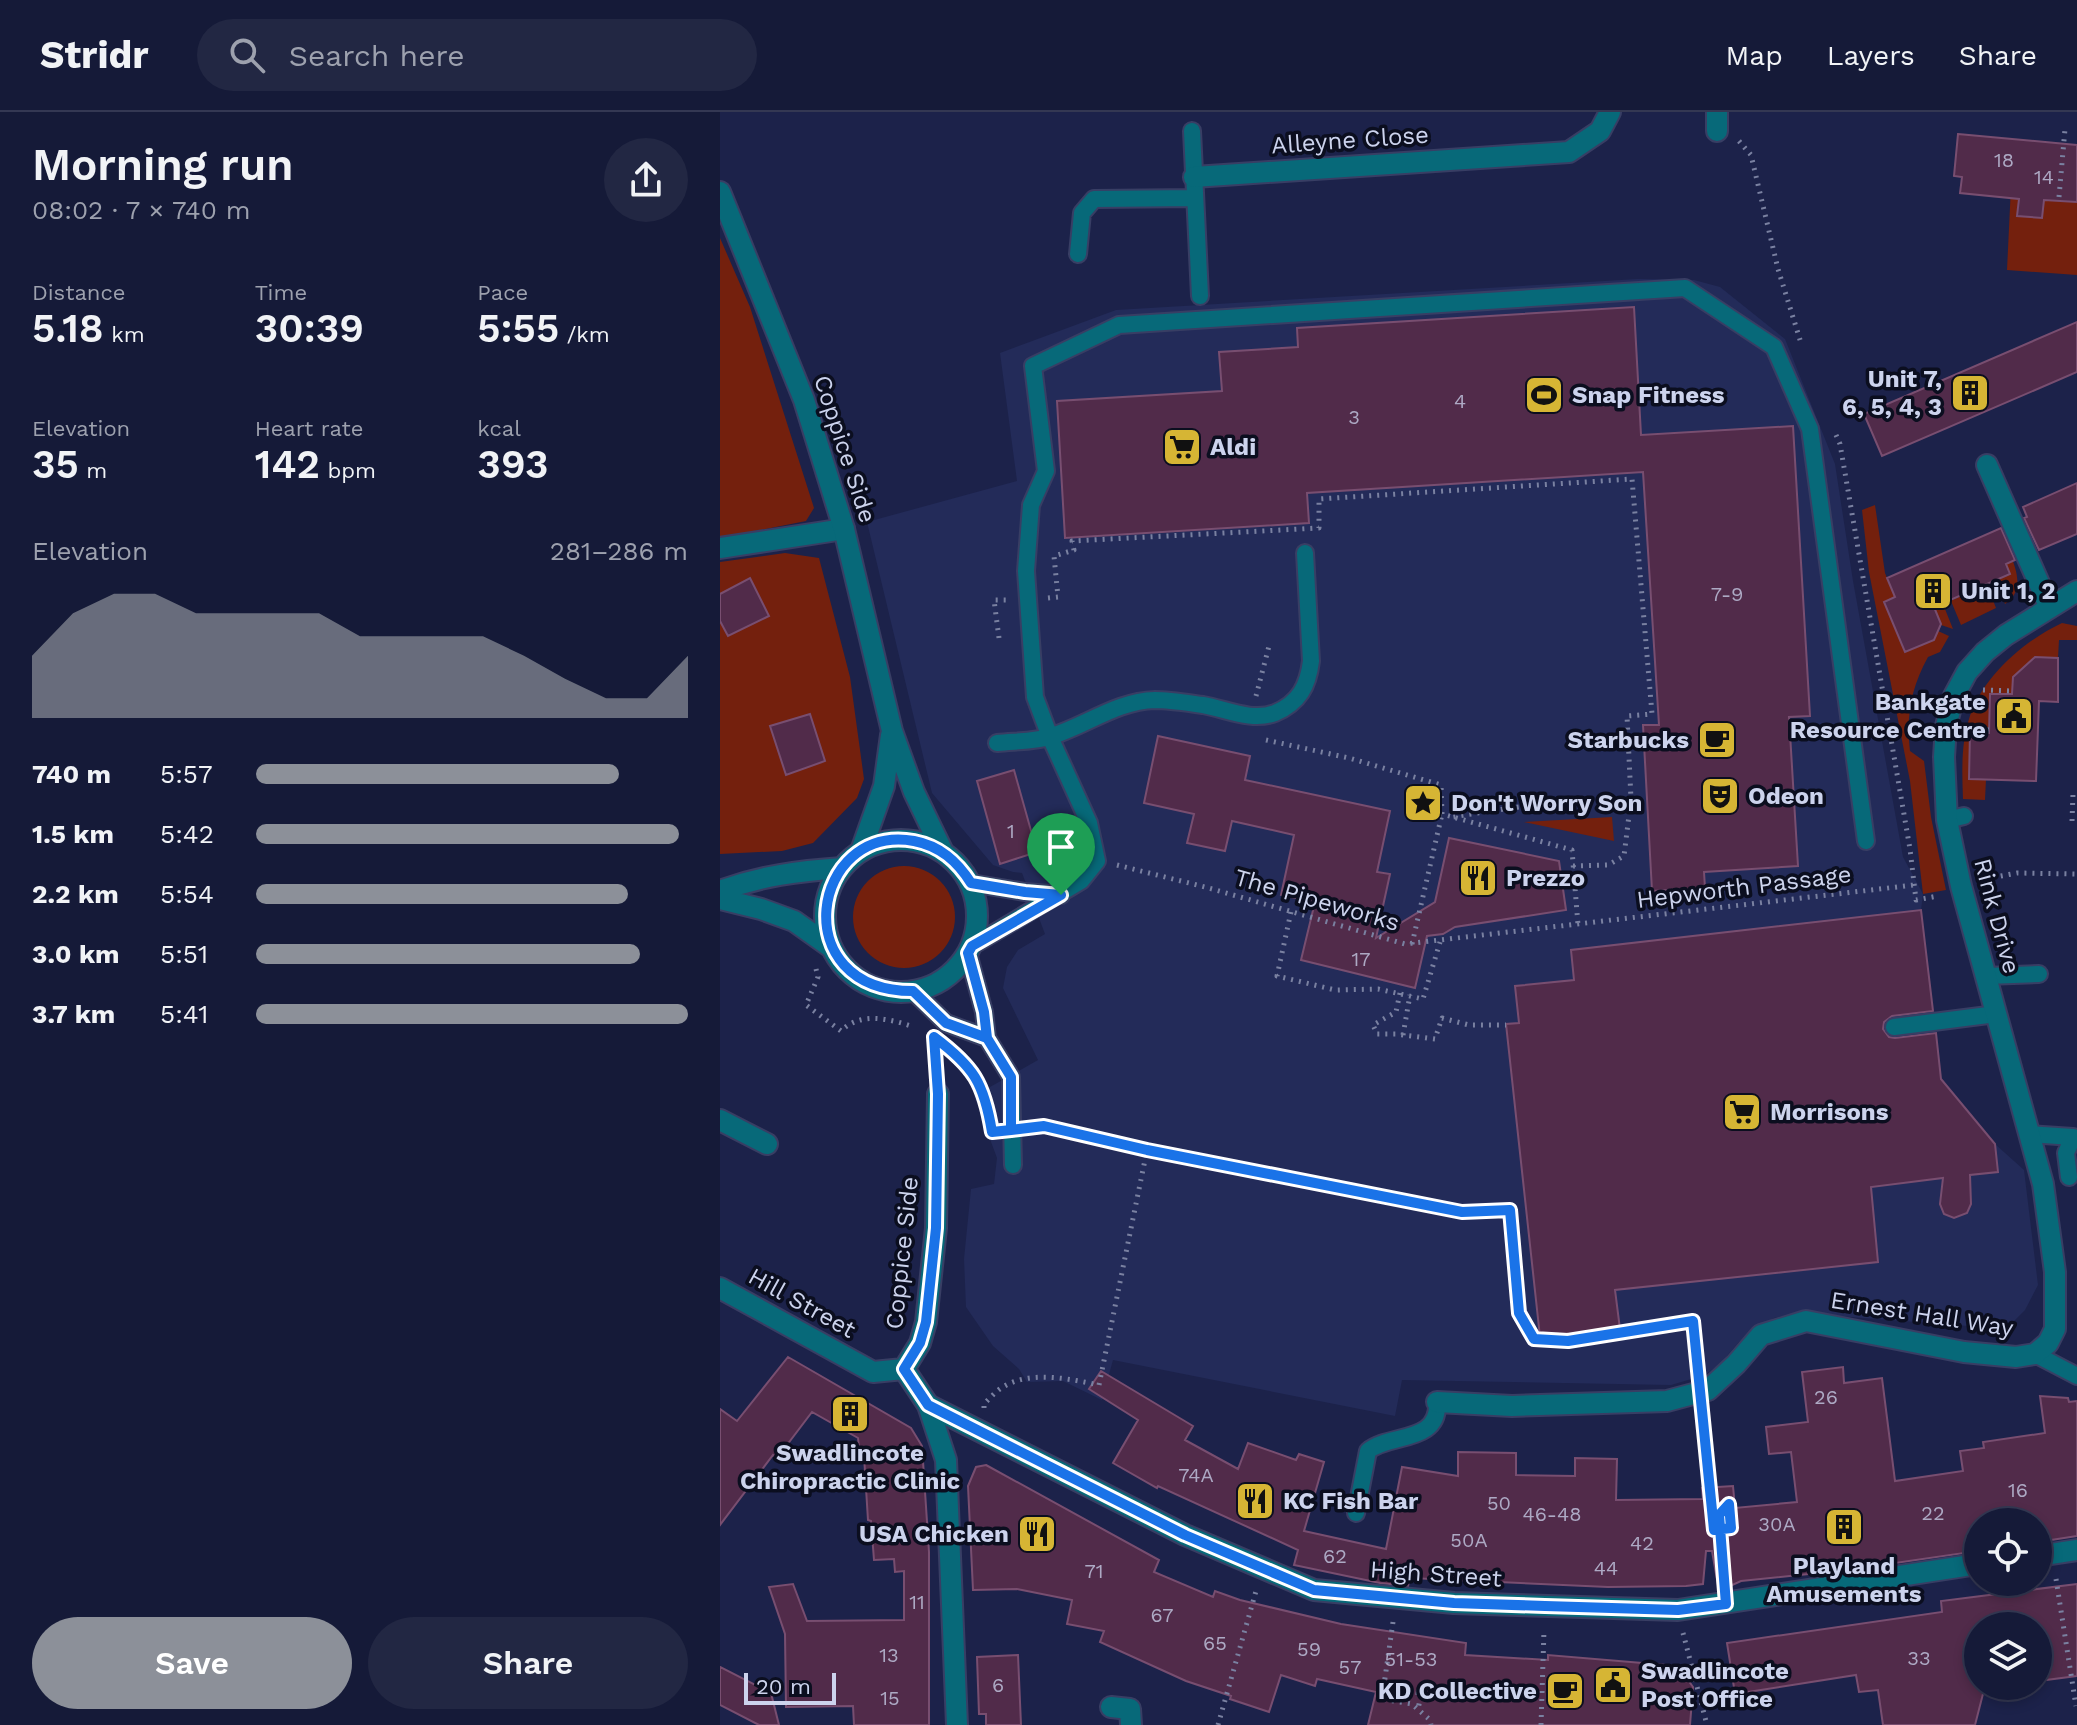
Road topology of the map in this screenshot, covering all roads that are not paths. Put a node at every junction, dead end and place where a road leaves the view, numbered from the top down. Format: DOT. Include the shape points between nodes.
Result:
graph roads {
  1 [pos="1610,112"];
  2 [pos="1192,131"];
  3 [pos="1194,187"];
  4 [pos="720,192"];
  5 [pos="1078,254"];
  6 [pos="1200,296"];
  7 [pos="1987,465"];
  8 [pos="844,529"];
  9 [pos="720,548"];
  10 [pos="1305,553"];
  11 [pos="2077,591"];
  12 [pos="2049,606"];
  13 [pos="892,731"];
  14 [pos="1050,737"];
  15 [pos="997,743"];
  16 [pos="1866,841"];
  17 [pos="942,850"];
  18 [pos="861,851"];
  19 [pos="842,868"];
  20 [pos="971,883"];
  21 [pos="720,891"];
  22 [pos="1061,895"];
  23 [pos="720,899"];
  24 [pos="832,948"];
  25 [pos="970,949"];
  26 [pos="2039,974"];
  27 [pos="1986,976"];
  28 [pos="913,991"];
  29 [pos="1996,1014"];
  30 [pos="1894,1027"];
  31 [pos="987,1038"];
  32 [pos="938,1094"];
  33 [pos="720,1120"];
  34 [pos="2029,1134"];
  35 [pos="767,1144"];
  36 [pos="1013,1165"];
  37 [pos="2069,1177"];
  38 [pos="720,1288"];
  39 [pos="2056,1307"];
  40 [pos="2035,1354"];
  41 [pos="904,1369"];
  42 [pos="2077,1376"];
  43 [pos="1437,1402"];
  44 [pos="928,1405"];
  45 [pos="1356,1513"];
  46 [pos="2077,1550"];
  47 [pos="2052,1554"];
  48 [pos="1964,1566"];
  49 [pos="1111,1707"];
  50 [pos="957,1725"];
  51 [pos="1131,1725"];
  1 -- 3 [label="street, Alleyne Close" via="1600,131 1569,152"];
  2 -- 3 [label="lane"];
  3 -- 5 [label="lane" via="1094,199 1082,213"];
  3 -- 6 [label="lane"];
  4 -- 8 [label="street, Coppice Side" via="804,400"];
  7 -- 12 [label="street"];
  8 -- 9 [label="street"];
  8 -- 13 [label="street, Coppice Side"];
  10 -- 14 [label="lane" via="1311,661 1303,693 1291,704 1275,713 1251,716 1155,700 1125,704"];
  11 -- 12 [label="street, Rink Drive"];
  12 -- 27 [label="street, Rink Drive" via="1985,652 1967,672 1946,726 1944,757 1961,886"];
  13 -- 17 [label="street, Coppice Side"];
  13 -- 18 [label="street, Coppice Side" via="884,786"];
  14 -- 15 [label="lane"];
  14 -- 16 [label="lane" via="1035,697 1026,571 1031,505 1046,471 1033,366 1119,325 1685,288 1774,347 1810,429"];
  14 -- 22 [label="lane" via="1089,823 1097,861"];
  17 -- 18 [label="street" via="900,839"];
  17 -- 20 [label="street"];
  18 -- 19 [label="street"];
  19 -- 21 [label="street" via="797,871"];
  19 -- 24 [label="street" via="825,912"];
  20 -- 22 [label="lane"];
  20 -- 25 [label="street" via="978,919"];
  22 -- 25 [label="lane"];
  23 -- 24 [label="street" via="794,921"];
  24 -- 28 [label="street" via="858,979 890,991"];
  25 -- 28 [label="street" via="949,975"];
  25 -- 31 [label="lane"];
  26 -- 27 [label="lane"];
  27 -- 29 [label="street, Rink Drive"];
  28 -- 31 [label="lane" via="946,1023"];
  29 -- 30 [label="lane"];
  29 -- 34 [label="street, Rink Drive"];
  31 -- 36 [label="lane" via="1011,1077"];
  32 -- 41 [label="street, Coppice Side" via="936,1228 926,1322"];
  33 -- 35 [label="street"];
  34 -- 37 [label="lane" via="2073,1137 2066,1153"];
  34 -- 39 [label="street, Rink Drive" via="2043,1184"];
  38 -- 41 [label="street, Hill Street" via="873,1372"];
  39 -- 40 [label="street, Ernest Hall Way" via="2055,1329"];
  40 -- 42 [label="lane"];
  40 -- 43 [label="street, Ernest Hall Way" via="1964,1352 1806,1321 1761,1335 1708,1390 1667,1401 1512,1406"];
  41 -- 44 [label="street"];
  43 -- 45 [label="lane" via="1438,1413 1424,1429 1368,1451"];
  44 -- 48 [label="street, High Street" via="1185,1535 1314,1590 1454,1603 1678,1610"];
  44 -- 50 [label="street" via="946,1460"];
  46 -- 47 [label="street"];
  49 -- 51 [label="street" via="1130,1709"];
}
